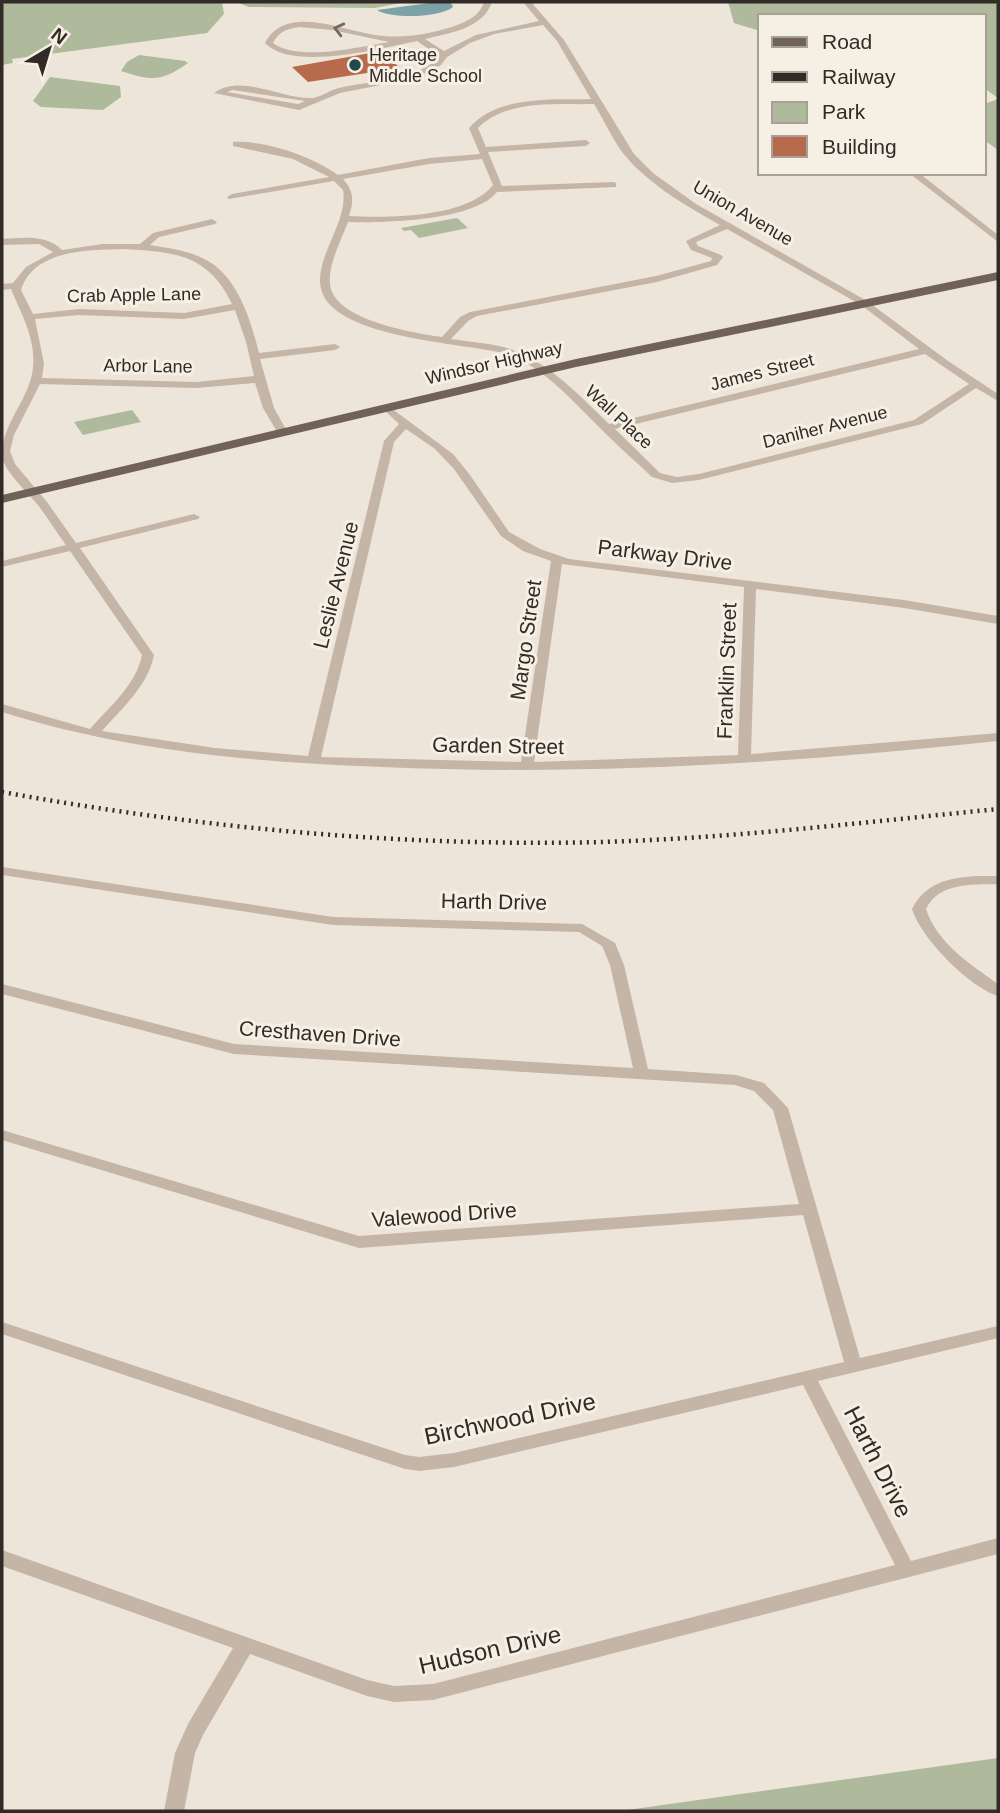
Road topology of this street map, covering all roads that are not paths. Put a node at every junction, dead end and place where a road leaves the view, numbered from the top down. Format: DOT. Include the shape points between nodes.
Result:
graph roads {
  1 [pos="488,2"];
  2 [pos="527,2"];
  3 [pos="545,22"];
  4 [pos="365,36"];
  5 [pos="417,37"];
  6 [pos="406,39"];
  7 [pos="358,48"];
  8 [pos="444,55"];
  9 [pos="312,100"];
  10 [pos="596,101"];
  11 [pos="586,143"];
  12 [pos="236,144"];
  13 [pos="483,153"];
  14 [pos="916,175"];
  15 [pos="337,178"];
  16 [pos="613,185"];
  17 [pos="496,189"];
  18 [pos="232,197"];
  19 [pos="343,219"];
  20 [pos="212,222"];
  21 [pos="727,225"];
  22 [pos="998,239"];
  23 [pos="2,242"];
  24 [pos="143,247"];
  25 [pos="60,253"];
  26 [pos="998,276"];
  27 [pos="16,286"];
  28 [pos="2,287"];
  29 [pos="864,303"];
  30 [pos="238,306"];
  31 [pos="30,317"];
  32 [pos="445,340"];
  33 [pos="335,347"];
  34 [pos="927,350"];
  35 [pos="254,357"];
  36 [pos="545,371"];
  37 [pos="259,379"];
  38 [pos="36,381"];
  39 [pos="975,385"];
  40 [pos="998,398"];
  41 [pos="387,408"];
  42 [pos="404,425"];
  43 [pos="605,428"];
  44 [pos="283,433"];
  45 [pos="5,435"];
  46 [pos="673,481"];
  47 [pos="33,492"];
  48 [pos="2,499"];
  49 [pos="194,517"];
  50 [pos="73,546"];
  51 [pos="557,559"];
  52 [pos="2,564"];
  53 [pos="750,584"];
  54 [pos="998,620"];
  55 [pos="2,708"];
  56 [pos="93,733"];
  57 [pos="998,737"];
  58 [pos="314,760"];
  59 [pos="744,760"];
  60 [pos="527,768"];
  61 [pos="2,872"];
  62 [pos="998,880"];
  63 [pos="2,989"];
  64 [pos="998,991"];
  65 [pos="642,1075"];
  66 [pos="2,1135"];
  67 [pos="806,1203"];
  68 [pos="2,1328"];
  69 [pos="998,1332"];
  70 [pos="855,1366"];
  71 [pos="807,1376"];
  72 [pos="998,1546"];
  73 [pos="2,1558"];
  74 [pos="905,1569"];
  75 [pos="245,1644"];
  76 [pos="174,1811"];
  1 -- 5 [label="street" via="473,21"];
  2 -- 3 [label="street, Union Avenue"];
  3 -- 8 [label="street" via="478,36"];
  3 -- 10 [label="street, Union Avenue"];
  4 -- 6 [label="street"];
  4 -- 7 [label="street" via="368,41"];
  4 -- 7 [label="street, one-way" via="309,24 274,33 269,43 280,51 306,55"];
  5 -- 6 [label="street"];
  5 -- 8 [label="street"];
  6 -- 7 [label="street"];
  8 -- 9 [label="street" via="413,76"];
  9 -- 9 [label="street" via="296,107 218,93 232,87"];
  10 -- 13 [label="street" via="511,107 485,115 473,128"];
  10 -- 21 [label="street, Union Avenue" via="630,156 650,175"];
  11 -- 13 [label="street"];
  12 -- 15 [label="street" via="292,155"];
  13 -- 15 [label="street"];
  13 -- 17 [label="street" via="496,177"];
  14 -- 22 [label="street"];
  15 -- 18 [label="street"];
  15 -- 19 [label="street, Wall Place" via="349,194"];
  16 -- 17 [label="street"];
  17 -- 19 [label="street" via="464,207 392,220"];
  19 -- 32 [label="street, Wall Place" via="324,274 328,296 345,312 373,325"];
  20 -- 24 [label="street" via="156,235"];
  21 -- 29 [label="street, Union Avenue"];
  21 -- 32 [label="street" via="691,241 694,248 718,257 714,263 657,279 474,314"];
  23 -- 25 [label="street" via="41,242"];
  24 -- 25 [label="street" via="100,246"];
  24 -- 30 [label="street" via="210,266"];
  25 -- 27 [label="street" via="31,267"];
  26 -- 29 [label="main road, Windsor Highway"];
  27 -- 28 [label="street"];
  27 -- 31 [label="street"];
  29 -- 34 [label="street, Union Avenue"];
  29 -- 36 [label="main road, Windsor Highway"];
  30 -- 31 [label="street, Crab Apple Lane" via="184,316 79,312"];
  30 -- 35 [label="street"];
  31 -- 38 [label="street" via="39,363"];
  32 -- 36 [label="street, Wall Place" via="515,353"];
  33 -- 35 [label="street"];
  34 -- 39 [label="street, Union Avenue"];
  34 -- 43 [label="street, James Street"];
  35 -- 37 [label="street"];
  36 -- 41 [label="main road, Windsor Highway"];
  36 -- 43 [label="street, Wall Place"];
  37 -- 38 [label="street, Arbor Lane" via="196,385"];
  37 -- 44 [label="street" via="270,416"];
  38 -- 45 [label="street"];
  39 -- 40 [label="street, Union Avenue"];
  39 -- 46 [label="street, Daniher Avenue" via="960,392 937,414 918,422"];
  41 -- 42 [label="street, Parkway Drive"];
  41 -- 44 [label="main road, Windsor Highway"];
  42 -- 51 [label="street, Parkway Drive" via="452,460 505,534"];
  42 -- 58 [label="street, Leslie Avenue" via="389,441"];
  43 -- 46 [label="street, Wall Place" via="656,475"];
  44 -- 47 [label="main road, Windsor Highway"];
  45 -- 47 [label="street" via="10,465"];
  47 -- 48 [label="main road, Windsor Highway"];
  47 -- 50 [label="street"];
  49 -- 50 [label="street"];
  50 -- 52 [label="street"];
  50 -- 56 [label="street" via="148,655 142,676"];
  51 -- 53 [label="street, Parkway Drive"];
  51 -- 60 [label="street, Margo Street"];
  53 -- 54 [label="street, Parkway Drive"];
  53 -- 59 [label="street, Franklin Street"];
  55 -- 56 [label="street, Garden Street"];
  56 -- 58 [label="street, Garden Street" via="181,748"];
  57 -- 59 [label="street, Garden Street"];
  58 -- 60 [label="street, Garden Street"];
  59 -- 60 [label="street, Garden Street"];
  61 -- 65 [label="street, Harth Drive" via="333,921 582,928 608,943 617,965"];
  62 -- 64 [label="street" via="940,886 928,892 919,909 934,938"];
  63 -- 65 [label="street, Cresthaven Drive" via="234,1049"];
  65 -- 67 [label="street" via="736,1080 759,1087 780,1108"];
  66 -- 67 [label="street, Valewood Drive" via="359,1242"];
  67 -- 70 [label="street"];
  68 -- 71 [label="street, Birchwood Drive" via="419,1464 454,1460"];
  69 -- 70 [label="street, Birchwood Drive"];
  70 -- 71 [label="street, Birchwood Drive"];
  71 -- 74 [label="street, Harth Drive"];
  72 -- 74 [label="street, Hudson Drive"];
  73 -- 75 [label="street, Hudson Drive"];
  74 -- 75 [label="street, Hudson Drive" via="433,1692 394,1694 367,1688"];
  75 -- 76 [label="street" via="195,1730 179,1775"];
}
